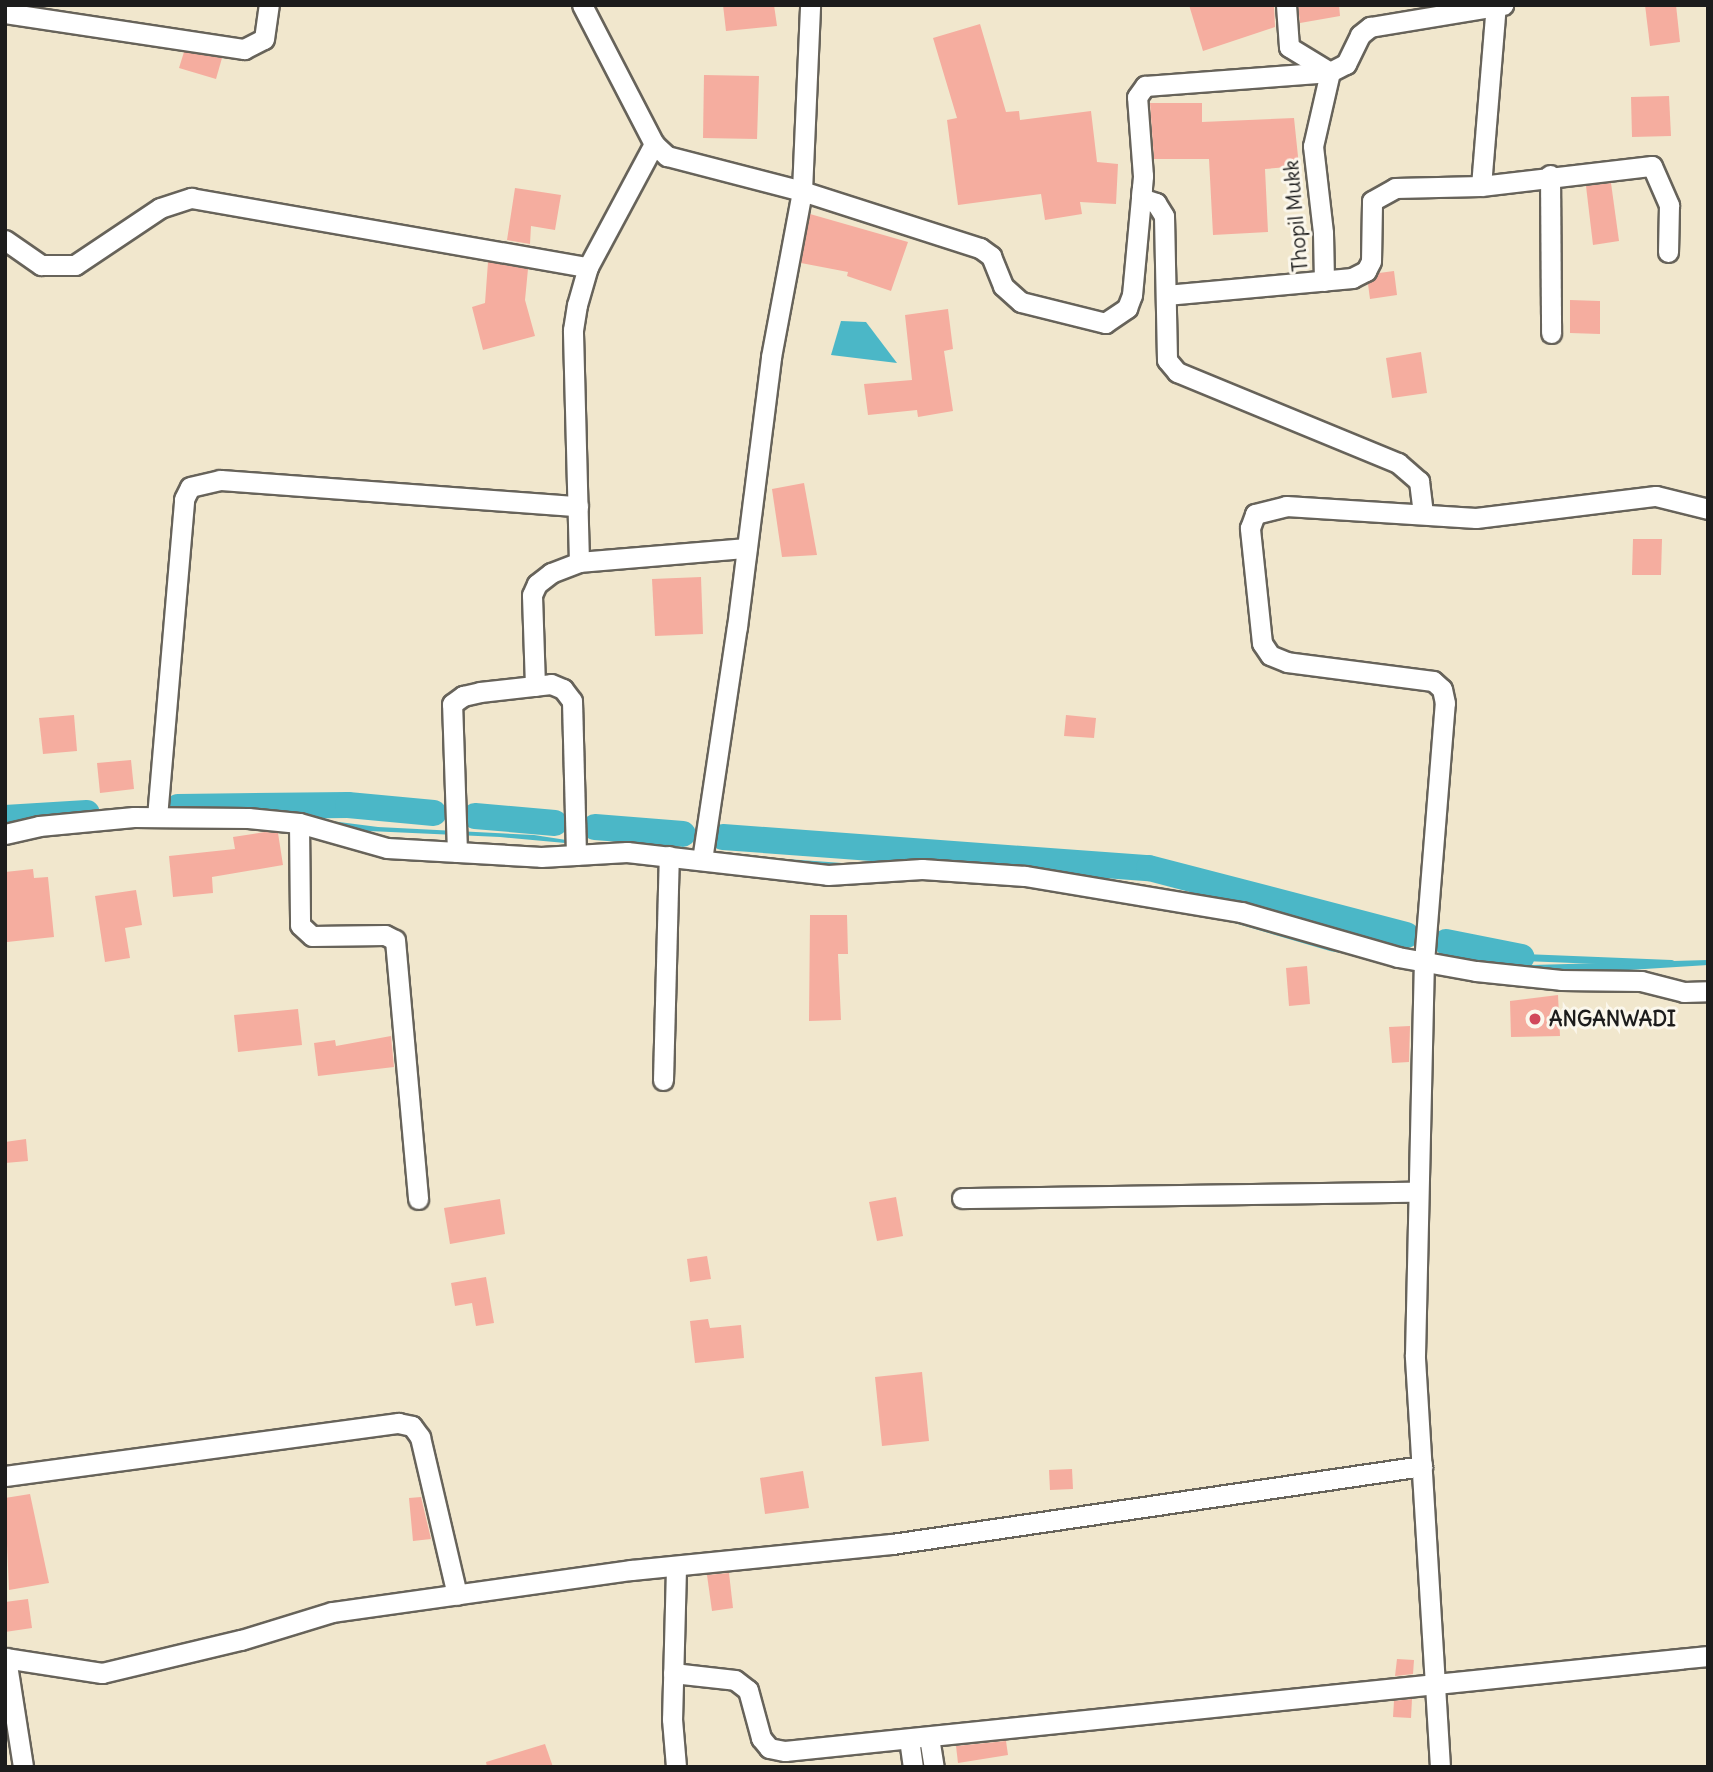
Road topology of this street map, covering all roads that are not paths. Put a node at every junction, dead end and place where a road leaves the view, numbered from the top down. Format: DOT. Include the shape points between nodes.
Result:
graph roads {
  1 [pos="269,5"];
  2 [pos="582,5"];
  3 [pos="810,5"];
  4 [pos="1286,5"];
  5 [pos="1499,6"];
  6 [pos="5,13"];
  7 [pos="1330,72"];
  8 [pos="654,144"];
  9 [pos="1550,175"];
  10 [pos="1143,176"];
  11 [pos="1481,186"];
  12 [pos="802,191"];
  13 [pos="5,240"];
  14 [pos="1668,252"];
  15 [pos="588,267"];
  16 [pos="1324,281"];
  17 [pos="1166,295"];
  18 [pos="1551,333"];
  19 [pos="578,506"];
  20 [pos="1708,509"];
  21 [pos="1423,513"];
  22 [pos="746,548"];
  23 [pos="579,562"];
  24 [pos="535,685"];
  25 [pos="157,817"];
  26 [pos="299,823"];
  27 [pos="5,834"];
  28 [pos="457,852"];
  29 [pos="576,855"];
  30 [pos="669,856"];
  31 [pos="702,860"];
  32 [pos="1424,962"];
  33 [pos="1708,991"];
  34 [pos="663,1080"];
  35 [pos="1418,1192"];
  36 [pos="962,1198"];
  37 [pos="418,1199"];
  38 [pos="1422,1466"];
  39 [pos="5,1476"];
  40 [pos="676,1568"];
  41 [pos="457,1595"];
  42 [pos="1708,1656"];
  43 [pos="5,1658"];
  44 [pos="673,1673"];
  45 [pos="1435,1685"];
  46 [pos="929,1737"];
  47 [pos="909,1739"];
  48 [pos="23,1767"];
  49 [pos="676,1767"];
  50 [pos="913,1767"];
  51 [pos="934,1767"];
  52 [pos="1440,1767"];
  1 -- 6 [label="street" via="264,39 244,49"];
  2 -- 8 [label="street"];
  3 -- 12 [label="street"];
  4 -- 7 [label="street" via="1289,47"];
  5 -- 7 [label="street" via="1370,27 1360,35 1346,64"];
  5 -- 11 [label="street"];
  7 -- 10 [label="street" via="1145,86 1137,97"];
  7 -- 16 [label="street, Thopil Mukk" via="1313,146"];
  8 -- 12 [label="street" via="667,156 685,162"];
  8 -- 15 [label="street"];
  9 -- 11 [label="street"];
  9 -- 14 [label="street" via="1653,166 1669,205"];
  9 -- 18 [label="street"];
  10 -- 12 [label="street" via="1132,295 1118,318 1105,323 1021,302 1003,286 990,256 980,248"];
  10 -- 17 [label="street" via="1141,198 1156,203 1164,216"];
  11 -- 16 [label="street" via="1380,192 1369,215 1371,261 1366,271 1352,278"];
  12 -- 22 [label="street" via="771,357"];
  13 -- 15 [label="street" via="41,265 75,264 92,258 160,208 191,198"];
  15 -- 19 [label="street" via="573,330"];
  16 -- 17 [label="street"];
  17 -- 21 [label="street" via="1167,359 1177,372 1398,464 1419,481"];
  19 -- 23 [label="street"];
  19 -- 25 [label="street" via="220,481 190,487 184,499"];
  20 -- 21 [label="street" via="1656,496 1487,517"];
  21 -- 32 [label="street" via="1270,507 1255,514 1250,527 1262,643 1270,655 1287,662 1433,681 1442,689 1445,718"];
  22 -- 23 [label="street"];
  22 -- 31 [label="street"];
  23 -- 24 [label="street" via="551,573 532,595"];
  24 -- 28 [label="street" via="463,696 452,705"];
  24 -- 29 [label="street" via="564,689 572,701"];
  25 -- 26 [label="street"];
  25 -- 27 [label="street" via="39,826"];
  26 -- 28 [label="street" via="387,848"];
  26 -- 37 [label="street" via="300,926 312,936 385,935 396,940"];
  28 -- 29 [label="street"];
  29 -- 30 [label="street" via="627,852"];
  30 -- 31 [label="street"];
  30 -- 34 [label="street"];
  31 -- 32 [label="street" via="828,874 922,870 1025,876 1241,912"];
  32 -- 33 [label="street" via="1537,978 1641,981 1685,992"];
  32 -- 35 [label="street"];
  35 -- 36 [label="street"];
  35 -- 38 [label="street" via="1415,1355"];
  38 -- 40 [label="street" via="892,1544"];
  38 -- 45 [label="street"];
  39 -- 41 [label="street" via="398,1423 412,1426 420,1437"];
  40 -- 41 [label="street"];
  40 -- 44 [label="street"];
  41 -- 43 [label="street" via="332,1612 241,1640 102,1673"];
  42 -- 45 [label="street"];
  43 -- 48 [label="street"];
  44 -- 47 [label="street" via="735,1680 748,1690 761,1738 769,1748 785,1751"];
  44 -- 49 [label="street"];
  45 -- 46 [label="street"];
  45 -- 52 [label="street"];
  46 -- 47 [label="street"];
  46 -- 51 [label="street"];
  47 -- 50 [label="street"];
}
